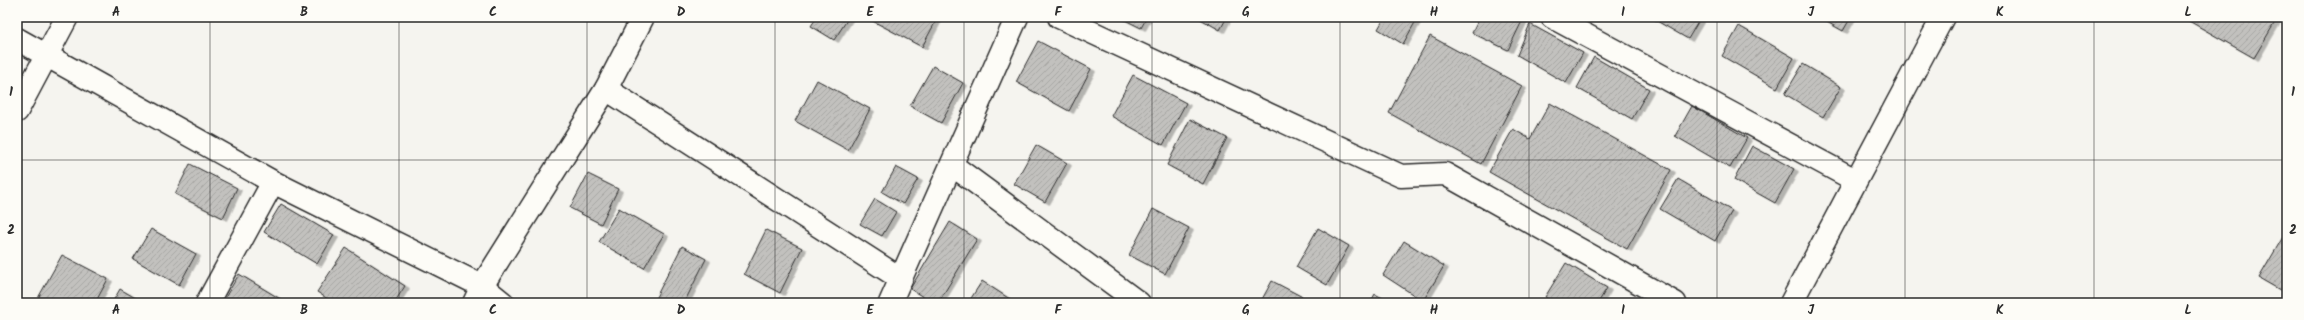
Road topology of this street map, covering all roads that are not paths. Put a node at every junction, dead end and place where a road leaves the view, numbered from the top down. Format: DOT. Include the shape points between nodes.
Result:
graph roads {
  1 [pos="67,17"];
  2 [pos="643,17"];
  3 [pos="1017,17"];
  4 [pos="1059,17"];
  5 [pos="1552,17"];
  6 [pos="1943,17"];
  7 [pos="17,39"];
  8 [pos="48,56"];
  9 [pos="606,89"];
  10 [pos="17,111"];
  11 [pos="952,165"];
  12 [pos="1855,180"];
  13 [pos="273,182"];
  14 [pos="901,278"];
  15 [pos="478,294"];
  16 [pos="207,303"];
  17 [pos="503,303"];
  18 [pos="890,303"];
  19 [pos="1139,303"];
  20 [pos="1675,303"];
  21 [pos="1791,303"];
  1 -- 8 [label="street"];
  2 -- 9 [label="street"];
  3 -- 11 [label="street"];
  4 -- 20 [label="street" via="1401,176 1445,174"];
  5 -- 12 [label="street"];
  6 -- 12 [label="street"];
  7 -- 8 [label="street"];
  8 -- 10 [label="street"];
  8 -- 13 [label="street"];
  9 -- 14 [label="street"];
  9 -- 15 [label="street"];
  11 -- 14 [label="street"];
  11 -- 19 [label="street"];
  12 -- 21 [label="street"];
  13 -- 15 [label="street"];
  13 -- 16 [label="street"];
  14 -- 18 [label="street"];
  15 -- 17 [label="street"];
}
